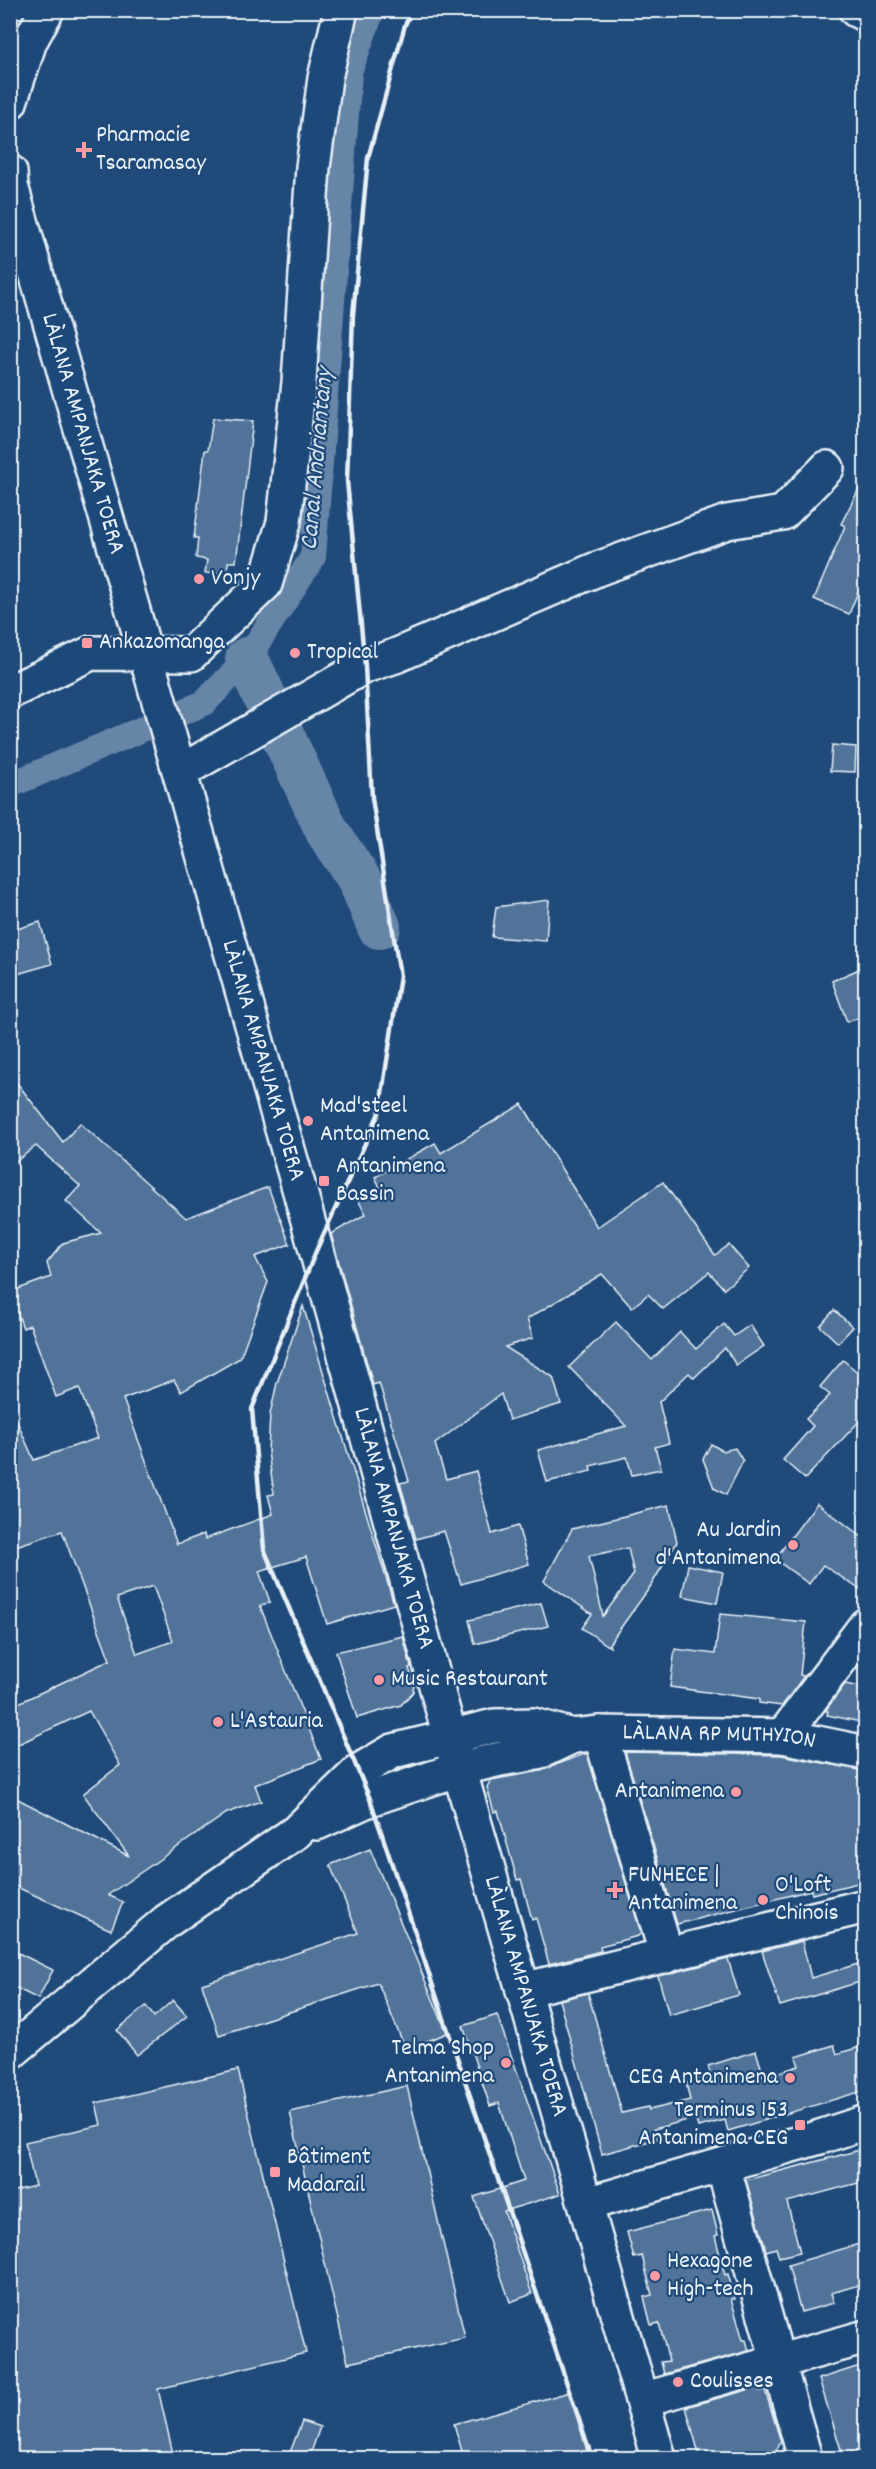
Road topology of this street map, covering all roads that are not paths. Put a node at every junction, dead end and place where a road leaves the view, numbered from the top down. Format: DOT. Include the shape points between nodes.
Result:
graph roads {
  1 [pos="341,10"];
  2 [pos="856,10"];
  3 [pos="866,15"];
  4 [pos="21,20"];
  5 [pos="10,102"];
  6 [pos="11,181"];
  7 [pos="827,468"];
  8 [pos="151,668"];
  9 [pos="10,692"];
  10 [pos="176,758"];
  11 [pos="866,1625"];
  12 [pos="586,1734"];
  13 [pos="452,1735"];
  14 [pos="783,1736"];
  15 [pos="866,1753"];
  16 [pos="459,1769"];
  17 [pos="296,1832"];
  18 [pos="866,1906"];
  19 [pos="667,1956"];
  20 [pos="524,1990"];
  21 [pos="10,2053"];
  22 [pos="866,2122"];
  23 [pos="723,2166"];
  24 [pos="585,2204"];
  25 [pos="866,2337"];
  26 [pos="777,2362"];
  27 [pos="642,2400"];
  28 [pos="659,2458"];
  29 [pos="805,2458"];
  1 -- 8 [label="street" via="325,78 313,167 299,382 284,522 265,584 191,654"];
  2 -- 3 [label="street"];
  4 -- 5 [label="street" via="30,41"];
  6 -- 8 [label="street, LÀLANA AMPANJAKA TOERA"];
  7 -- 10 [label="street" via="783,513 727,522 597,569 365,666 253,730"];
  8 -- 9 [label="street" via="91,653"];
  8 -- 10 [label="street, LÀLANA AMPANJAKA TOERA"];
  10 -- 13 [label="street, LÀLANA AMPANJAKA TOERA"];
  11 -- 14 [label="street"];
  12 -- 13 [label="street, LÀLANA RP MUTHYION" via="533,1725 494,1725"];
  12 -- 14 [label="street, LÀLANA RP MUTHYION"];
  12 -- 16 [label="street, LÀLANA RP MUTHYION" via="537,1753"];
  12 -- 19 [label="street"];
  13 -- 16 [label="street, LÀLANA AMPANJAKA TOERA"];
  13 -- 17 [label="street, LÀLANA RP MUTHYION" via="393,1751 359,1771"];
  14 -- 15 [label="street, LÀLANA RP MUTHYION"];
  16 -- 17 [label="street, LÀLANA RP MUTHYION" via="370,1799"];
  16 -- 20 [label="street, LÀLANA AMPANJAKA TOERA"];
  17 -- 21 [label="street" via="167,1921"];
  18 -- 19 [label="street"];
  19 -- 20 [label="street"];
  20 -- 24 [label="street, LÀLANA AMPANJAKA TOERA"];
  22 -- 23 [label="street"];
  23 -- 24 [label="street"];
  23 -- 26 [label="street"];
  24 -- 27 [label="street, LÀLANA AMPANJAKA TOERA"];
  25 -- 26 [label="street"];
  26 -- 27 [label="street"];
  26 -- 29 [label="street"];
  27 -- 28 [label="street, LÀLANA AMPANJAKA TOERA"];
}
